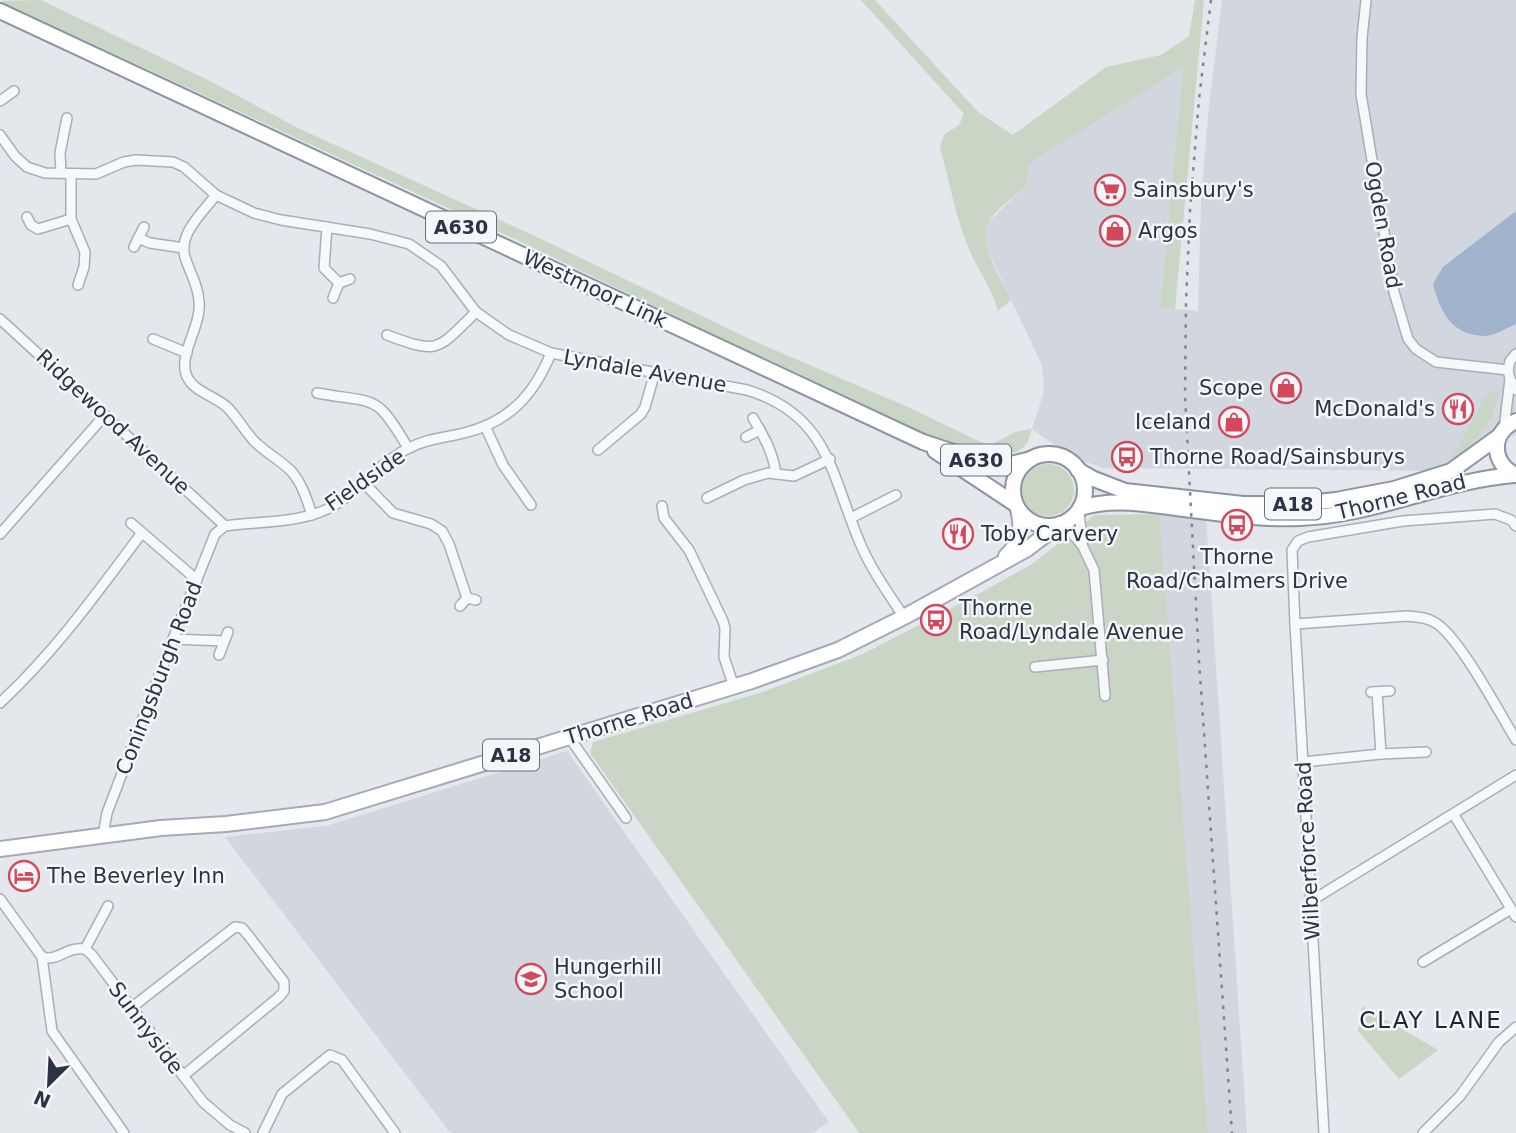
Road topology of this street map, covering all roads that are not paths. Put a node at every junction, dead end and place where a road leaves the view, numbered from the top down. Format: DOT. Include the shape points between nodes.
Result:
graph roads {
  1 [pos="1366,0"];
  2 [pos="0,11"];
  3 [pos="14,91"];
  4 [pos="0,101"];
  5 [pos="67,118"];
  6 [pos="0,135"];
  7 [pos="66,174"];
  8 [pos="216,195"];
  9 [pos="27,216"];
  10 [pos="71,219"];
  11 [pos="144,227"];
  12 [pos="327,227"];
  13 [pos="184,248"];
  14 [pos="350,279"];
  15 [pos="339,283"];
  16 [pos="78,285"];
  17 [pos="333,298"];
  18 [pos="476,312"];
  19 [pos="0,319"];
  20 [pos="387,335"];
  21 [pos="153,339"];
  22 [pos="187,353"];
  23 [pos="551,353"];
  24 [pos="1516,354"];
  25 [pos="655,372"];
  26 [pos="1509,375"];
  27 [pos="1516,390"];
  28 [pos="317,393"];
  29 [pos="105,415"];
  30 [pos="753,418"];
  31 [pos="485,426"];
  32 [pos="1506,429"];
  33 [pos="761,430"];
  34 [pos="746,437"];
  35 [pos="923,442"];
  36 [pos="408,448"];
  37 [pos="598,450"];
  38 [pos="830,459"];
  39 [pos="1031,459"];
  40 [pos="1078,470"];
  41 [pos="776,474"];
  42 [pos="1515,475"];
  43 [pos="363,482"];
  44 [pos="896,495"];
  45 [pos="707,498"];
  46 [pos="531,505"];
  47 [pos="662,506"];
  48 [pos="1017,507"];
  49 [pos="1079,509"];
  50 [pos="312,515"];
  51 [pos="851,518"];
  52 [pos="131,523"];
  53 [pos="1061,524"];
  54 [pos="225,526"];
  55 [pos="1516,526"];
  56 [pos="0,534"];
  57 [pos="141,534"];
  58 [pos="1082,545"];
  59 [pos="992,568"];
  60 [pos="197,580"];
  61 [pos="468,601"];
  62 [pos="904,617"];
  63 [pos="1294,624"];
  64 [pos="173,639"];
  65 [pos="219,655"];
  66 [pos="1103,660"];
  67 [pos="1035,667"];
  68 [pos="734,687"];
  69 [pos="1390,691"];
  70 [pos="1105,696"];
  71 [pos="0,703"];
  72 [pos="569,737"];
  73 [pos="1516,740"];
  74 [pos="1426,752"];
  75 [pos="1381,754"];
  76 [pos="1303,762"];
  77 [pos="1516,775"];
  78 [pos="1454,815"];
  79 [pos="626,818"];
  80 [pos="103,835"];
  81 [pos="0,849"];
  82 [pos="0,899"];
  83 [pos="1311,901"];
  84 [pos="108,906"];
  85 [pos="1514,913"];
  86 [pos="85,949"];
  87 [pos="42,957"];
  88 [pos="1423,962"];
  89 [pos="131,1008"];
  90 [pos="1516,1027"];
  91 [pos="183,1076"];
  92 [pos="124,1133"];
  93 [pos="246,1133"];
  94 [pos="263,1133"];
  95 [pos="395,1133"];
  96 [pos="1324,1133"];
  97 [pos="1423,1133"];
  1 -- 26 [label="street, Ogden Road" via="1361,94 1394,292 1408,339 1436,362"];
  2 -- 35 [label="main road, Westmoor Link / A630"];
  3 -- 4 [label="street"];
  5 -- 7 [label="street" via="60,153"];
  6 -- 7 [label="street, Lyndale Avenue" via="27,167"];
  7 -- 8 [label="street, Lyndale Avenue" via="96,174 136,159 173,162"];
  7 -- 10 [label="street"];
  8 -- 12 [label="street, Lyndale Avenue" via="254,213"];
  8 -- 13 [label="street" via="186,236"];
  9 -- 10 [label="street" via="38,229"];
  10 -- 16 [label="street" via="85,252"];
  11 -- 13 [label="street" via="136,243"];
  12 -- 15 [label="street" via="324,268"];
  12 -- 18 [label="street, Lyndale Avenue" via="396,239 423,252"];
  13 -- 22 [label="street" via="200,307"];
  14 -- 15 [label="street"];
  15 -- 17 [label="street"];
  18 -- 20 [label="street" via="435,347 418,347"];
  18 -- 23 [label="street, Lyndale Avenue" via="509,335"];
  19 -- 29 [label="street, Ridgewood Avenue"];
  21 -- 22 [label="street"];
  22 -- 50 [label="street" via="190,380 226,407 256,442 291,471"];
  23 -- 25 [label="street, Lyndale Avenue"];
  23 -- 31 [label="street, Fieldside" via="530,393"];
  24 -- 26 [label="street"];
  25 -- 37 [label="street" via="641,414"];
  25 -- 38 [label="street, Lyndale Avenue" via="747,390 775,401 807,426"];
  26 -- 27 [label="street"];
  26 -- 32 [label="street"];
  28 -- 36 [label="street" via="360,397 377,405"];
  29 -- 54 [label="street, Ridgewood Avenue"];
  29 -- 56 [label="street"];
  30 -- 33 [label="street"];
  31 -- 36 [label="street, Fieldside"];
  31 -- 46 [label="street" via="503,465"];
  32 -- 40 [label="main road, Thorne Road / A18" via="1451,471 1394,489 1299,504 1243,505 1125,491"];
  32 -- 42 [label="main road" via="1496,448 1498,459"];
  33 -- 34 [label="street"];
  33 -- 41 [label="street" via="774,456"];
  35 -- 39 [label="main road, Westmoor Link / A630" via="990,464 1003,466"];
  35 -- 48 [label="main road, Westmoor Link / A630"];
  36 -- 43 [label="street, Fieldside"];
  38 -- 41 [label="street" via="800,474"];
  38 -- 51 [label="street, Lyndale Avenue"];
  39 -- 40 [label="main road, A18" via="1054,455"];
  39 -- 48 [label="main road, A18" via="1014,479"];
  40 -- 49 [label="main road" via="1085,488"];
  41 -- 45 [label="street" via="744,480"];
  42 -- 49 [label="main road, Thorne Road / A18" via="1457,483 1389,505 1301,518 1122,501"];
  43 -- 50 [label="street, Fieldside" via="332,507"];
  43 -- 61 [label="street" via="393,513 442,531"];
  44 -- 51 [label="street"];
  47 -- 68 [label="street" via="664,518 689,550 723,621 724,657"];
  48 -- 53 [label="main road" via="1031,522"];
  48 -- 59 [label="main road, A18" via="1019,540"];
  49 -- 53 [label="main road, A18"];
  49 -- 58 [label="street"];
  50 -- 54 [label="street, Fieldside"];
  51 -- 62 [label="street, Lyndale Avenue" via="868,560"];
  52 -- 57 [label="street"];
  53 -- 58 [label="street"];
  53 -- 59 [label="main road, A18"];
  54 -- 60 [label="street, Coningsburgh Road" via="215,534"];
  55 -- 63 [label="street, Wilberforce Road" via="1495,514 1403,521 1298,541 1292,569"];
  57 -- 60 [label="street"];
  57 -- 71 [label="street" via="69,629"];
  58 -- 66 [label="street" via="1094,570"];
  59 -- 62 [label="main road, Thorne Road / A18"];
  60 -- 64 [label="street, Coningsburgh Road"];
  62 -- 68 [label="main road, Thorne Road / A18" via="838,650"];
  63 -- 73 [label="street" via="1407,616 1434,622 1452,638"];
  63 -- 76 [label="street, Wilberforce Road"];
  64 -- 65 [label="street" via="226,637"];
  64 -- 80 [label="street, Coningsburgh Road" via="107,813"];
  66 -- 67 [label="street"];
  66 -- 70 [label="street"];
  68 -- 72 [label="main road, Thorne Road / A18"];
  69 -- 75 [label="street" via="1374,692"];
  72 -- 79 [label="street"];
  72 -- 80 [label="main road, Thorne Road / A18" via="325,812"];
  74 -- 75 [label="street"];
  75 -- 76 [label="street"];
  76 -- 83 [label="street, Wilberforce Road"];
  77 -- 78 [label="street"];
  78 -- 83 [label="street"];
  78 -- 85 [label="street"];
  80 -- 81 [label="main road, Thorne Road / A18"];
  82 -- 87 [label="street"];
  83 -- 96 [label="street, Wilberforce Road"];
  84 -- 86 [label="street"];
  85 -- 88 [label="street"];
  86 -- 87 [label="street"];
  86 -- 89 [label="street, Sunnyside"];
  87 -- 92 [label="street" via="51,1031"];
  89 -- 91 [label="street, Sunnyside"];
  89 -- 91 [label="street" via="235,927 248,934 284,982 284,990"];
  90 -- 97 [label="street"];
  91 -- 93 [label="street, Sunnyside" via="210,1109"];
  94 -- 95 [label="street" via="282,1094 330,1055 342,1060"];
}
